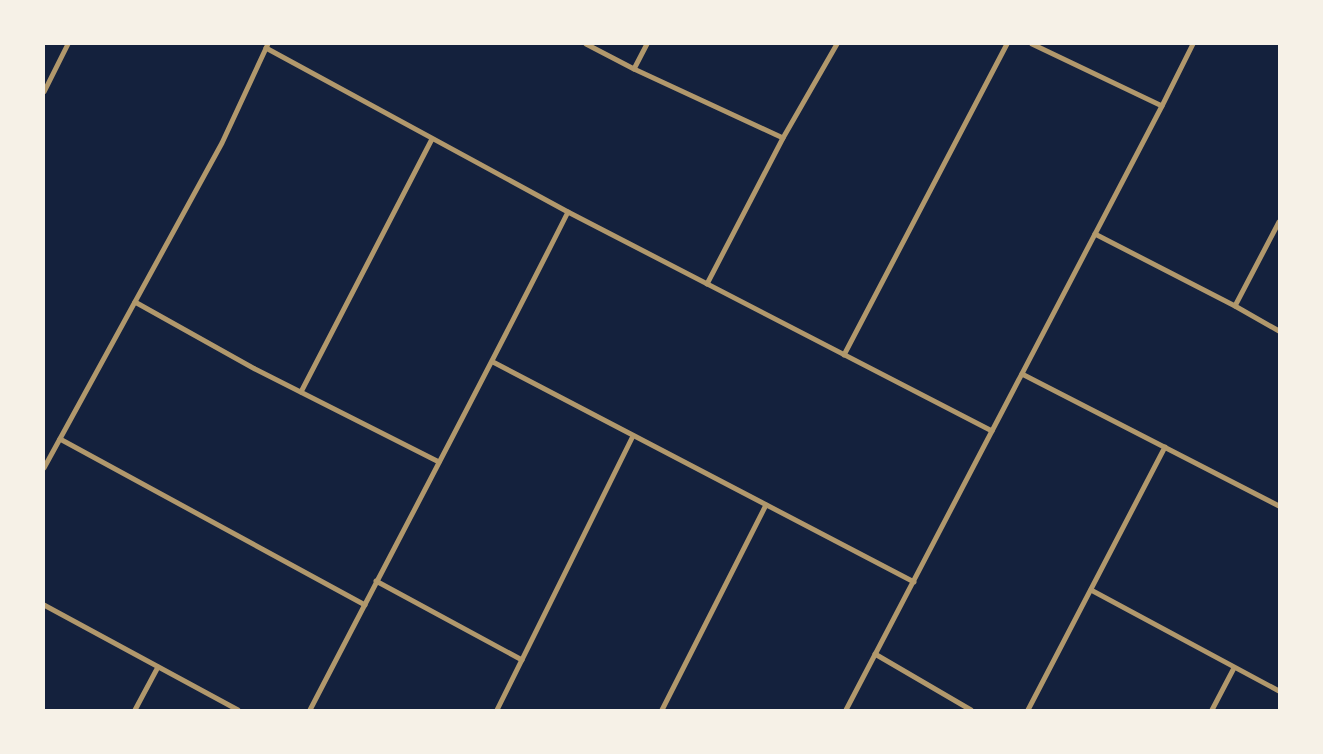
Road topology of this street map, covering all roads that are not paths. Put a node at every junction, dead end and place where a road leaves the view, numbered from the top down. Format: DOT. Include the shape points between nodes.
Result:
graph roads {
  1 [pos="68,44"];
  2 [pos="586,44"];
  3 [pos="647,44"];
  4 [pos="837,44"];
  5 [pos="1007,44"];
  6 [pos="1032,44"];
  7 [pos="1193,44"];
  8 [pos="267,46"];
  9 [pos="634,70"];
  10 [pos="44,92"];
  11 [pos="1162,106"];
  12 [pos="432,138"];
  13 [pos="783,138"];
  14 [pos="568,212"];
  15 [pos="1279,222"];
  16 [pos="1095,234"];
  17 [pos="707,284"];
  18 [pos="135,302"];
  19 [pos="1235,306"];
  20 [pos="1279,331"];
  21 [pos="844,354"];
  22 [pos="492,362"];
  23 [pos="1022,374"];
  24 [pos="300,392"];
  25 [pos="992,431"];
  26 [pos="633,436"];
  27 [pos="60,439"];
  28 [pos="1165,447"];
  29 [pos="439,462"];
  30 [pos="44,468"];
  31 [pos="766,505"];
  32 [pos="1279,506"];
  33 [pos="376,581"];
  34 [pos="914,582"];
  35 [pos="1091,590"];
  36 [pos="44,605"];
  37 [pos="365,605"];
  38 [pos="875,654"];
  39 [pos="522,660"];
  40 [pos="158,667"];
  41 [pos="1234,668"];
  42 [pos="1279,691"];
  43 [pos="135,710"];
  44 [pos="238,710"];
  45 [pos="310,710"];
  46 [pos="497,710"];
  47 [pos="662,710"];
  48 [pos="846,710"];
  49 [pos="971,710"];
  50 [pos="1028,710"];
  51 [pos="1212,710"];
  1 -- 10 [label="street"];
  2 -- 9 [label="street"];
  3 -- 9 [label="street"];
  4 -- 13 [label="street"];
  5 -- 21 [label="street"];
  6 -- 11 [label="street"];
  7 -- 11 [label="street"];
  8 -- 12 [label="street"];
  8 -- 18 [label="street" via="222,143"];
  9 -- 13 [label="street"];
  11 -- 16 [label="street"];
  12 -- 14 [label="street"];
  12 -- 24 [label="street"];
  13 -- 17 [label="street"];
  14 -- 17 [label="street"];
  14 -- 22 [label="street"];
  15 -- 19 [label="street"];
  16 -- 19 [label="street"];
  16 -- 23 [label="street"];
  17 -- 21 [label="street"];
  18 -- 24 [label="street"];
  18 -- 27 [label="street"];
  19 -- 20 [label="street"];
  21 -- 25 [label="street"];
  22 -- 26 [label="street"];
  22 -- 29 [label="street"];
  23 -- 25 [label="street"];
  23 -- 28 [label="street"];
  24 -- 29 [label="street"];
  25 -- 34 [label="street"];
  26 -- 31 [label="street"];
  26 -- 39 [label="street"];
  27 -- 30 [label="street"];
  27 -- 37 [label="street"];
  28 -- 32 [label="street"];
  28 -- 35 [label="street"];
  29 -- 33 [label="street"];
  31 -- 34 [label="street"];
  31 -- 47 [label="street"];
  33 -- 37 [label="street"];
  33 -- 39 [label="street"];
  34 -- 38 [label="street"];
  35 -- 41 [label="street"];
  35 -- 50 [label="street"];
  36 -- 40 [label="street"];
  37 -- 45 [label="street"];
  38 -- 48 [label="street"];
  38 -- 49 [label="street"];
  39 -- 46 [label="street"];
  40 -- 43 [label="street"];
  40 -- 44 [label="street"];
  41 -- 42 [label="street"];
  41 -- 51 [label="street"];
}
